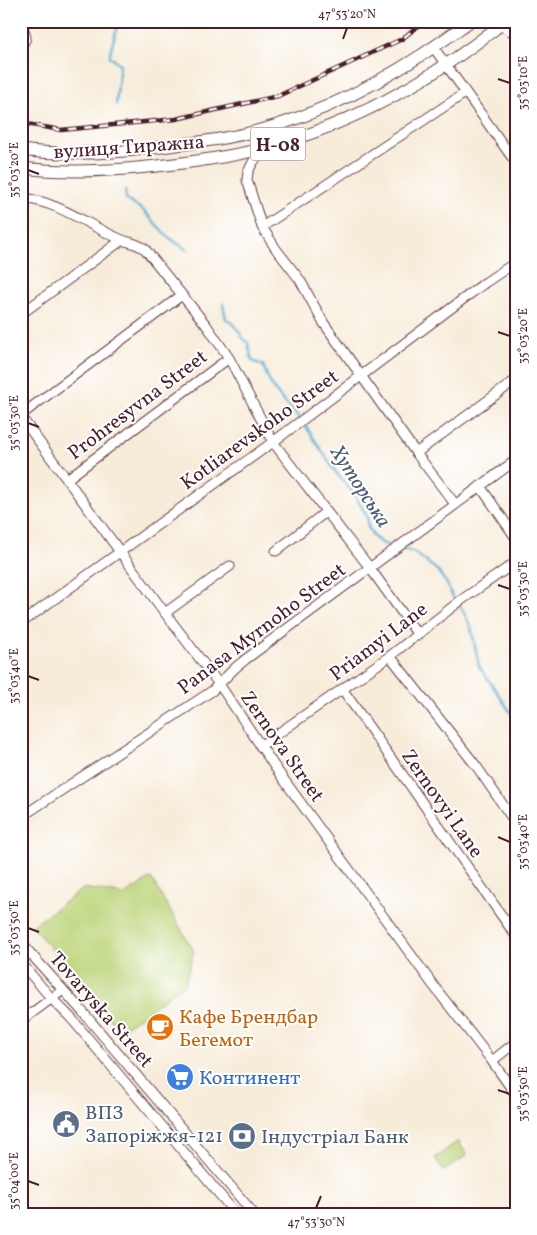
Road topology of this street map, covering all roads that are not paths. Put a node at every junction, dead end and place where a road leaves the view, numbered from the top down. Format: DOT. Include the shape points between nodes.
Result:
graph roads {
  1 [pos="22,21"];
  2 [pos="470,21"];
  3 [pos="500,23"];
  4 [pos="516,34"];
  5 [pos="21,47"];
  6 [pos="434,48"];
  7 [pos="446,66"];
  8 [pos="465,93"];
  9 [pos="265,148"];
  10 [pos="21,150"];
  11 [pos="516,163"];
  12 [pos="21,168"];
  13 [pos="21,198"];
  14 [pos="262,227"];
  15 [pos="122,240"];
  16 [pos="516,262"];
  17 [pos="182,295"];
  18 [pos="21,314"];
  19 [pos="229,358"];
  20 [pos="361,376"];
  21 [pos="516,380"];
  22 [pos="21,416"];
  23 [pos="273,442"];
  24 [pos="416,453"];
  25 [pos="516,460"];
  26 [pos="67,479"];
  27 [pos="480,486"];
  28 [pos="455,504"];
  29 [pos="327,512"];
  30 [pos="516,538"];
  31 [pos="276,551"];
  32 [pos="120,552"];
  33 [pos="516,562"];
  34 [pos="230,566"];
  35 [pos="370,568"];
  36 [pos="165,613"];
  37 [pos="21,623"];
  38 [pos="418,634"];
  39 [pos="390,656"];
  40 [pos="219,684"];
  41 [pos="343,690"];
  42 [pos="260,746"];
  43 [pos="21,817"];
  44 [pos="516,824"];
  45 [pos="516,936"];
  46 [pos="21,943"];
  47 [pos="21,963"];
  48 [pos="62,990"];
  49 [pos="52,999"];
  50 [pos="82,1011"];
  51 [pos="71,1018"];
  52 [pos="21,1021"];
  53 [pos="516,1042"];
  54 [pos="492,1061"];
  55 [pos="516,1095"];
  56 [pos="236,1214"];
  57 [pos="254,1214"];
  1 -- 5 [label="street" via="26,38"];
  2 -- 6 [label="main road, вулиця Тиражна / Н-08"];
  3 -- 4 [label="street"];
  3 -- 7 [label="main road, вулиця Тиражна / Н-08"];
  6 -- 7 [label="street"];
  6 -- 10 [label="main road, вулиця Тиражна / Н-08" via="386,78 338,102 280,124 213,141 131,151 47,153"];
  7 -- 8 [label="street"];
  7 -- 9 [label="main road, вулиця Тиражна / Н-08" via="344,120"];
  8 -- 11 [label="street"];
  8 -- 14 [label="street"];
  9 -- 12 [label="main road, вулиця Тиражна / Н-08" via="213,159 131,169"];
  9 -- 14 [label="street" via="253,162 247,180"];
  13 -- 15 [label="street, Prohresyvna Street" via="34,199 67,212"];
  14 -- 20 [label="street"];
  15 -- 17 [label="street, Prohresyvna Street" via="145,249"];
  15 -- 18 [label="street"];
  16 -- 20 [label="street, Kotliarevskoho Street"];
  17 -- 19 [label="street, Prohresyvna Street"];
  17 -- 22 [label="street"];
  19 -- 23 [label="street, Prohresyvna Street"];
  19 -- 26 [label="street, Prohresyvna Street"];
  20 -- 23 [label="street, Kotliarevskoho Street"];
  20 -- 24 [label="street"];
  21 -- 24 [label="street"];
  22 -- 26 [label="street, Zernova Street"];
  23 -- 29 [label="street, Prohresyvna Street"];
  23 -- 32 [label="street, Kotliarevskoho Street"];
  24 -- 28 [label="street"];
  25 -- 27 [label="street, Panasa Myrnoho Street"];
  26 -- 32 [label="street, Zernova Street"];
  27 -- 28 [label="street, Panasa Myrnoho Street"];
  27 -- 30 [label="street"];
  28 -- 35 [label="street, Panasa Myrnoho Street"];
  29 -- 31 [label="street"];
  29 -- 35 [label="street, Prohresyvna Street"];
  32 -- 36 [label="street, Zernova Street"];
  32 -- 37 [label="street, Kotliarevskoho Street"];
  33 -- 38 [label="street, Priamyi Lane"];
  34 -- 36 [label="street"];
  35 -- 38 [label="street, Prohresyvna Street"];
  35 -- 40 [label="street, Panasa Myrnoho Street" via="240,663"];
  36 -- 40 [label="street, Zernova Street"];
  38 -- 39 [label="street, Priamyi Lane"];
  39 -- 41 [label="street, Priamyi Lane"];
  39 -- 44 [label="street" via="477,767"];
  40 -- 42 [label="street, Zernova Street"];
  40 -- 43 [label="street, Panasa Myrnoho Street"];
  41 -- 42 [label="street, Priamyi Lane"];
  41 -- 45 [label="street, Zernovyi Lane"];
  42 -- 54 [label="street, Zernova Street"];
  46 -- 48 [label="street, Tovaryska Street"];
  47 -- 49 [label="street, Tovaryska Street"];
  48 -- 49 [label="street"];
  48 -- 50 [label="street, Tovaryska Street"];
  49 -- 51 [label="street, Tovaryska Street"];
  49 -- 52 [label="street"];
  50 -- 51 [label="street" via="72,1009"];
  50 -- 57 [label="street, Tovaryska Street"];
  51 -- 56 [label="street, Tovaryska Street"];
  53 -- 54 [label="street"];
  54 -- 55 [label="street, Zernova Street"];
}
